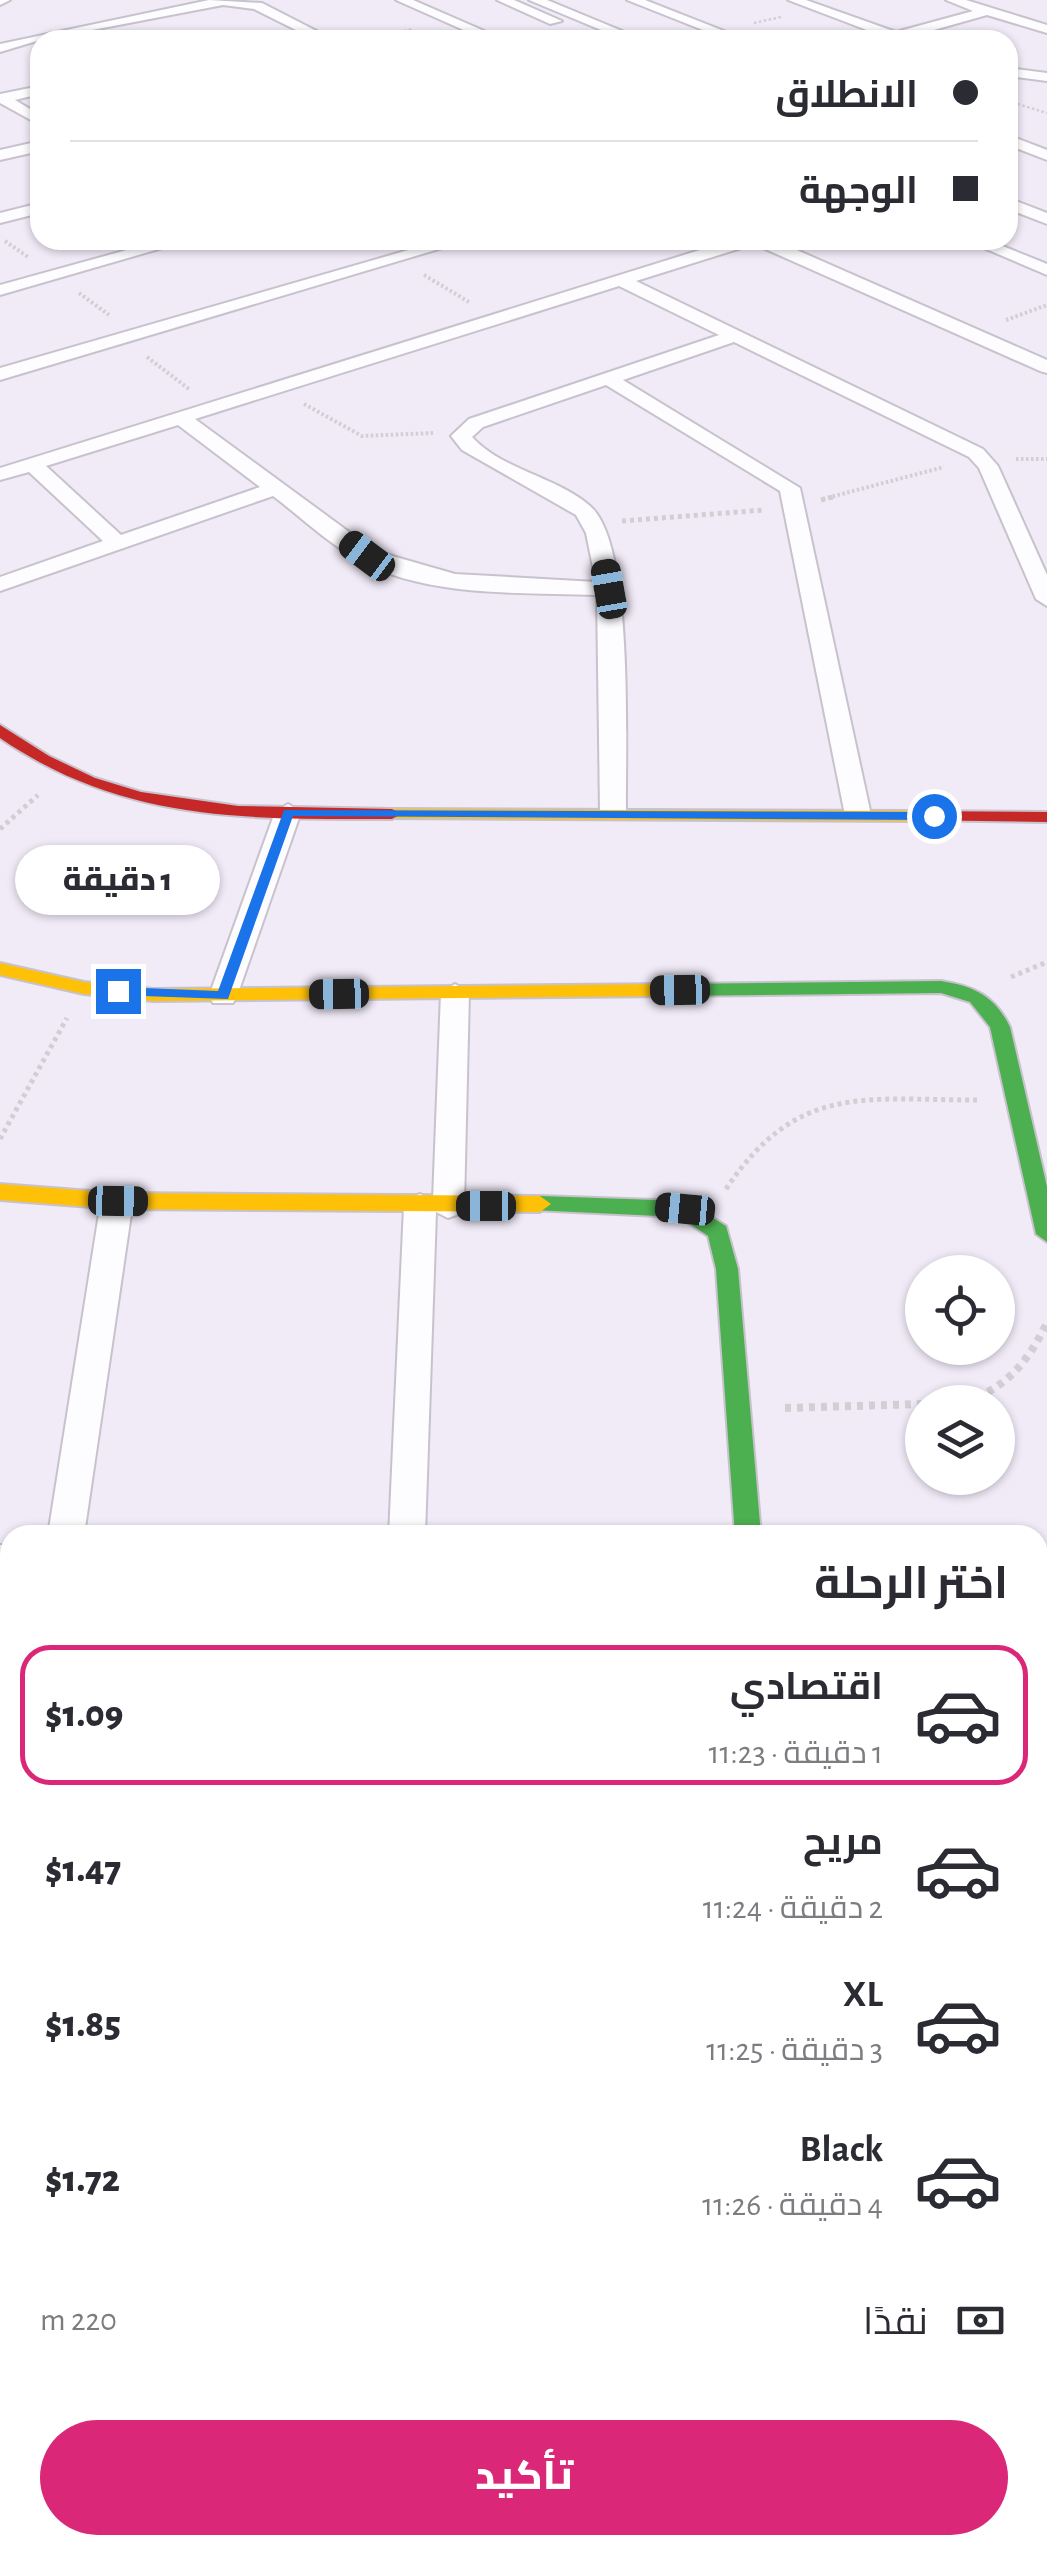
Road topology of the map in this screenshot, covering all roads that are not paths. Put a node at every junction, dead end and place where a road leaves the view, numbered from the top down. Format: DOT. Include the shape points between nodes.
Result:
graph roads {
  1 [pos="402,0"];
  2 [pos="503,0"];
  3 [pos="535,0"];
  4 [pos="633,0"];
  5 [pos="794,0"];
  6 [pos="952,0"];
  7 [pos="986,12"];
  8 [pos="1047,29"];
  9 [pos="84,30"];
  10 [pos="306,30"];
  11 [pos="474,30"];
  12 [pos="578,30"];
  13 [pos="612,30"];
  14 [pos="714,30"];
  15 [pos="878,30"];
  16 [pos="927,30"];
  17 [pos="16,32"];
  18 [pos="30,40"];
  19 [pos="30,41"];
  20 [pos="0,48"];
  21 [pos="1018,73"];
  22 [pos="1047,77"];
  23 [pos="30,92"];
  24 [pos="1,98"];
  25 [pos="30,115"];
  26 [pos="1034,132"];
  27 [pos="1018,137"];
  28 [pos="1018,144"];
  29 [pos="30,148"];
  30 [pos="1047,155"];
  31 [pos="0,156"];
  32 [pos="1018,190"];
  33 [pos="1047,201"];
  34 [pos="1018,207"];
  35 [pos="30,210"];
  36 [pos="0,218"];
  37 [pos="1047,218"];
  38 [pos="146,250"];
  39 [pos="425,250"];
  40 [pos="717,250"];
  41 [pos="783,250"];
  42 [pos="998,250"];
  43 [pos="1047,270"];
  44 [pos="620,280"];
  45 [pos="0,290"];
  46 [pos="737,335"];
  47 [pos="1047,367"];
  48 [pos="0,374"];
  49 [pos="609,379"];
  50 [pos="181,418"];
  51 [pos="32,464"];
  52 [pos="0,474"];
  53 [pos="276,488"];
  54 [pos="118,544"];
  55 [pos="0,584"];
  56 [pos="609,589"];
  57 [pos="1047,599"];
  58 [pos="0,730"];
  59 [pos="288,812"];
  60 [pos="614,812"];
  61 [pos="858,815"];
  62 [pos="1047,817"];
  63 [pos="0,969"];
  64 [pos="456,993"];
  65 [pos="223,996"];
  66 [pos="0,1192"];
  67 [pos="118,1201"];
  68 [pos="434,1206"];
  69 [pos="1047,1234"];
  70 [pos="68,1525"];
  71 [pos="408,1525"];
  72 [pos="747,1525"];
  1 -- 11 [label="street"];
  2 -- 12 [label="street"];
  3 -- 13 [label="street"];
  4 -- 14 [label="street"];
  5 -- 15 [label="street"];
  6 -- 7 [label="street"];
  7 -- 8 [label="street"];
  7 -- 16 [label="street"];
  9 -- 10 [label="street" via="223,1 257,6"];
  17 -- 18 [label="street"];
  19 -- 20 [label="street"];
  21 -- 22 [label="street"];
  23 -- 24 [label="street"];
  24 -- 25 [label="street"];
  26 -- 27 [label="street"];
  28 -- 30 [label="street"];
  29 -- 31 [label="street"];
  32 -- 33 [label="street"];
  34 -- 37 [label="street"];
  35 -- 36 [label="street"];
  38 -- 45 [label="street"];
  39 -- 48 [label="street"];
  40 -- 44 [label="street"];
  41 -- 47 [label="street"];
  42 -- 43 [label="street"];
  44 -- 46 [label="street"];
  44 -- 50 [label="street"];
  46 -- 49 [label="street"];
  46 -- 57 [label="street" via="982,458"];
  49 -- 56 [label="street" via="461,436 596,523"];
  49 -- 61 [label="street" via="782,479 795,497"];
  50 -- 51 [label="street"];
  50 -- 53 [label="street"];
  51 -- 52 [label="street"];
  51 -- 54 [label="street"];
  53 -- 54 [label="street"];
  53 -- 56 [label="street" via="367,556 398,570 467,582"];
  54 -- 55 [label="street"];
  56 -- 60 [label="street"];
  58 -- 59 [label="street" via="62,775 118,796 184,809"];
  59 -- 60 [label="street"];
  59 -- 65 [label="street"];
  60 -- 61 [label="street"];
  61 -- 62 [label="street"];
  63 -- 65 [label="street" via="84,988"];
  64 -- 65 [label="street"];
  64 -- 68 [label="street"];
  64 -- 69 [label="street" via="942,987 976,992 997,1017"];
  66 -- 67 [label="street"];
  67 -- 68 [label="street"];
  67 -- 70 [label="street"];
  68 -- 71 [label="street"];
  68 -- 72 [label="street" via="643,1205 685,1209 718,1232 727,1269"];
}
